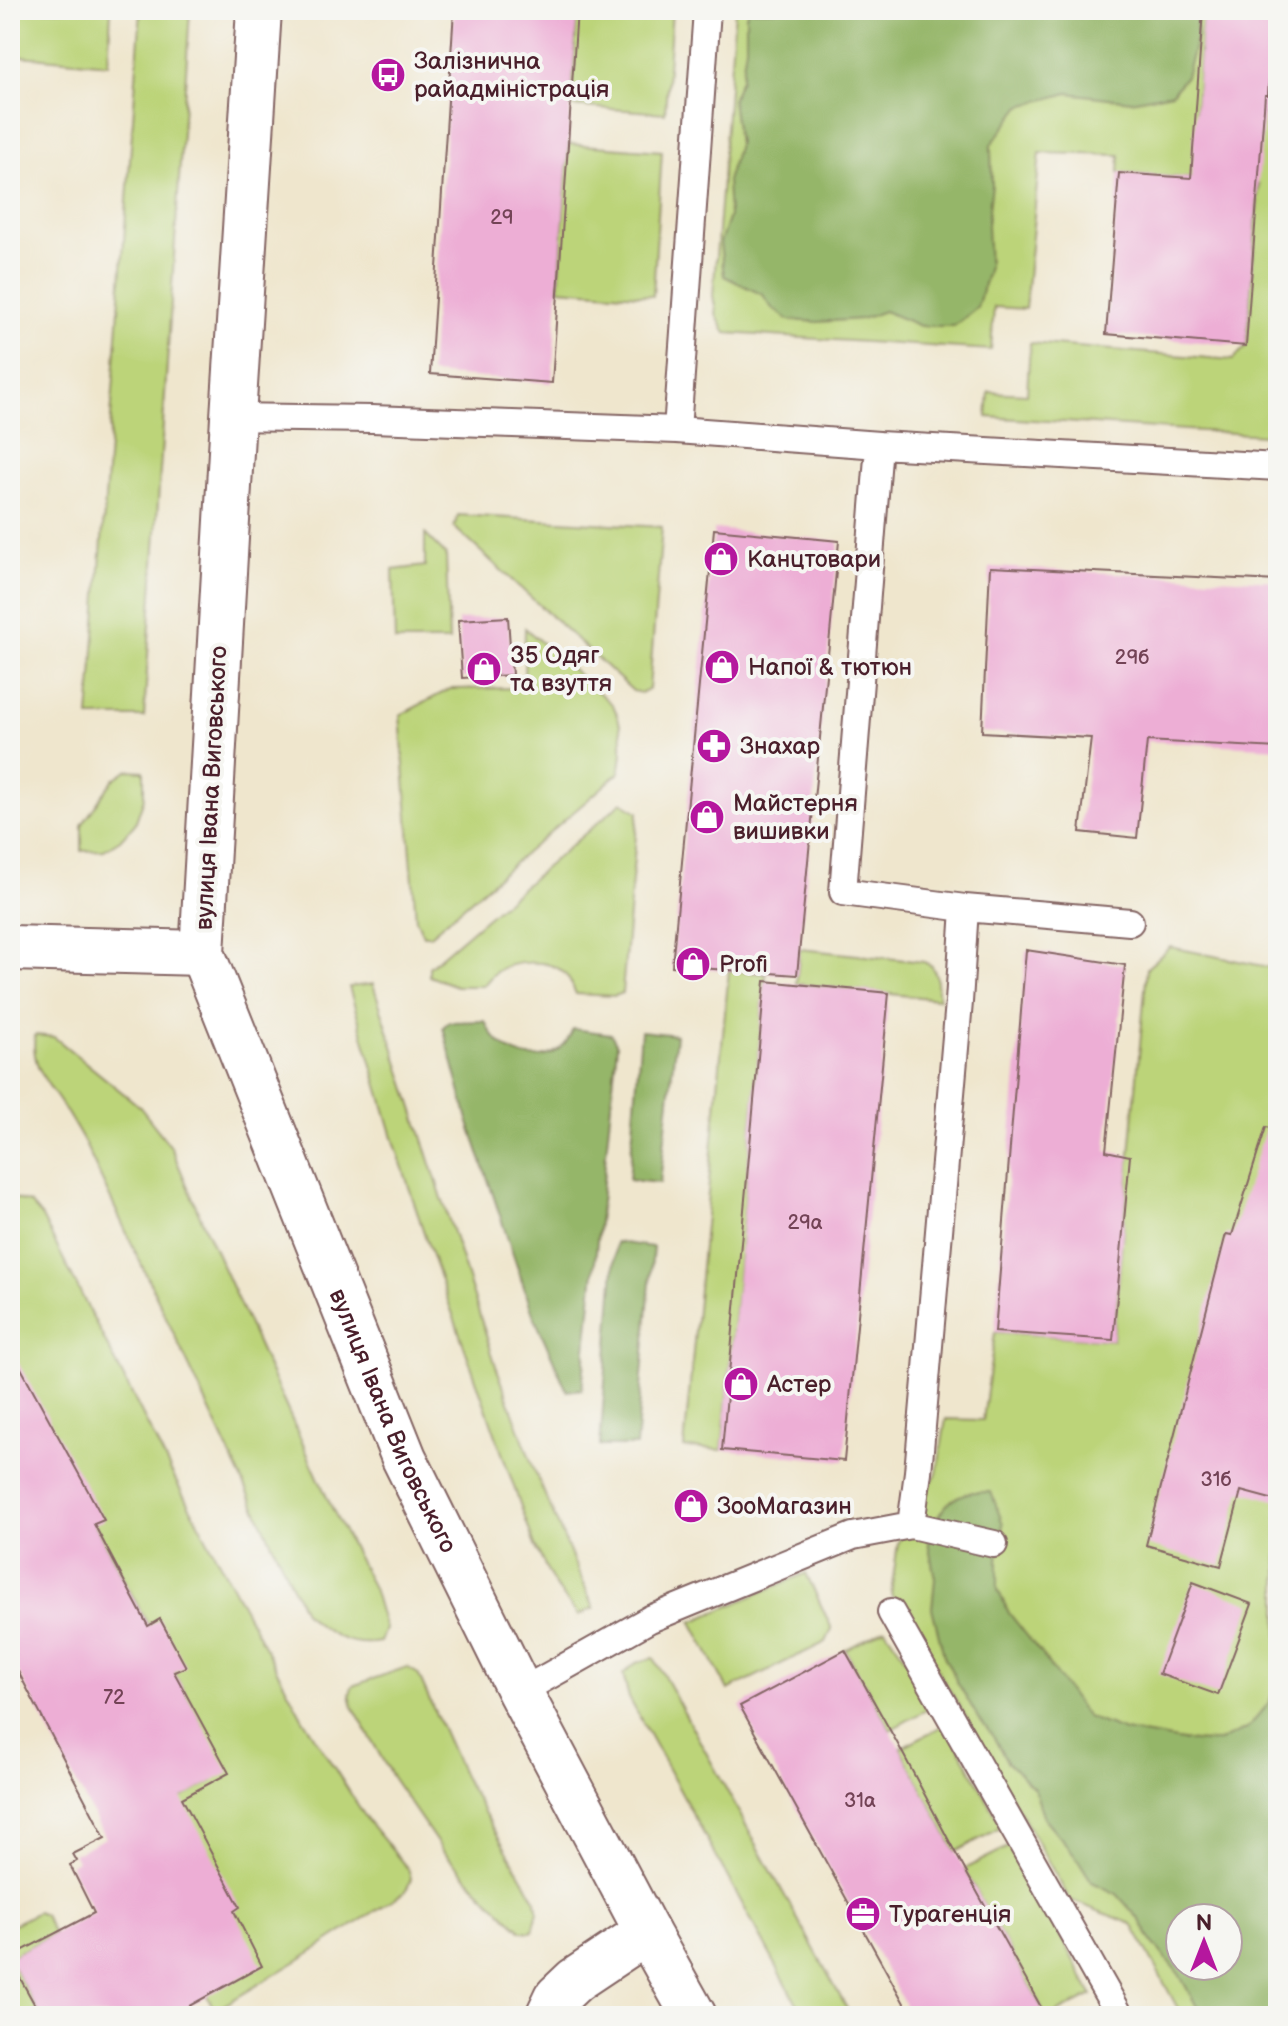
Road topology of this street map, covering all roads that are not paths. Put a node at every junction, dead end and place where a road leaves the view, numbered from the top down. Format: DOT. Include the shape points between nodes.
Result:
graph roads {
  1 [pos="259,10"];
  2 [pos="707,10"];
  3 [pos="233,417"];
  4 [pos="677,430"];
  5 [pos="879,445"];
  6 [pos="1278,467"];
  7 [pos="965,908"];
  8 [pos="1130,922"];
  9 [pos="10,948"];
  10 [pos="202,953"];
  11 [pos="913,1513"];
  12 [pos="994,1544"];
  13 [pos="891,1612"];
  14 [pos="520,1692"];
  15 [pos="647,1932"];
  16 [pos="548,2016"];
  17 [pos="694,2016"];
  18 [pos="1120,2016"];
  1 -- 3 [label="main road, вулиця Івана Виговського"];
  2 -- 4 [label="lane"];
  3 -- 4 [label="lane"];
  3 -- 10 [label="main road, вулиця Івана Виговського"];
  4 -- 5 [label="lane"];
  5 -- 6 [label="lane"];
  5 -- 7 [label="lane" via="843,892"];
  7 -- 8 [label="lane"];
  7 -- 11 [label="lane"];
  9 -- 10 [label="main road"];
  10 -- 14 [label="main road, вулиця Івана Виговського" via="404,1458"];
  11 -- 12 [label="lane"];
  11 -- 14 [label="lane" via="650,1619"];
  13 -- 18 [label="lane"];
  14 -- 15 [label="main road, вулиця Івана Виговського"];
  15 -- 16 [label="main road" via="575,1980 557,1997"];
  15 -- 17 [label="main road, вулиця Івана Виговського"];
}
